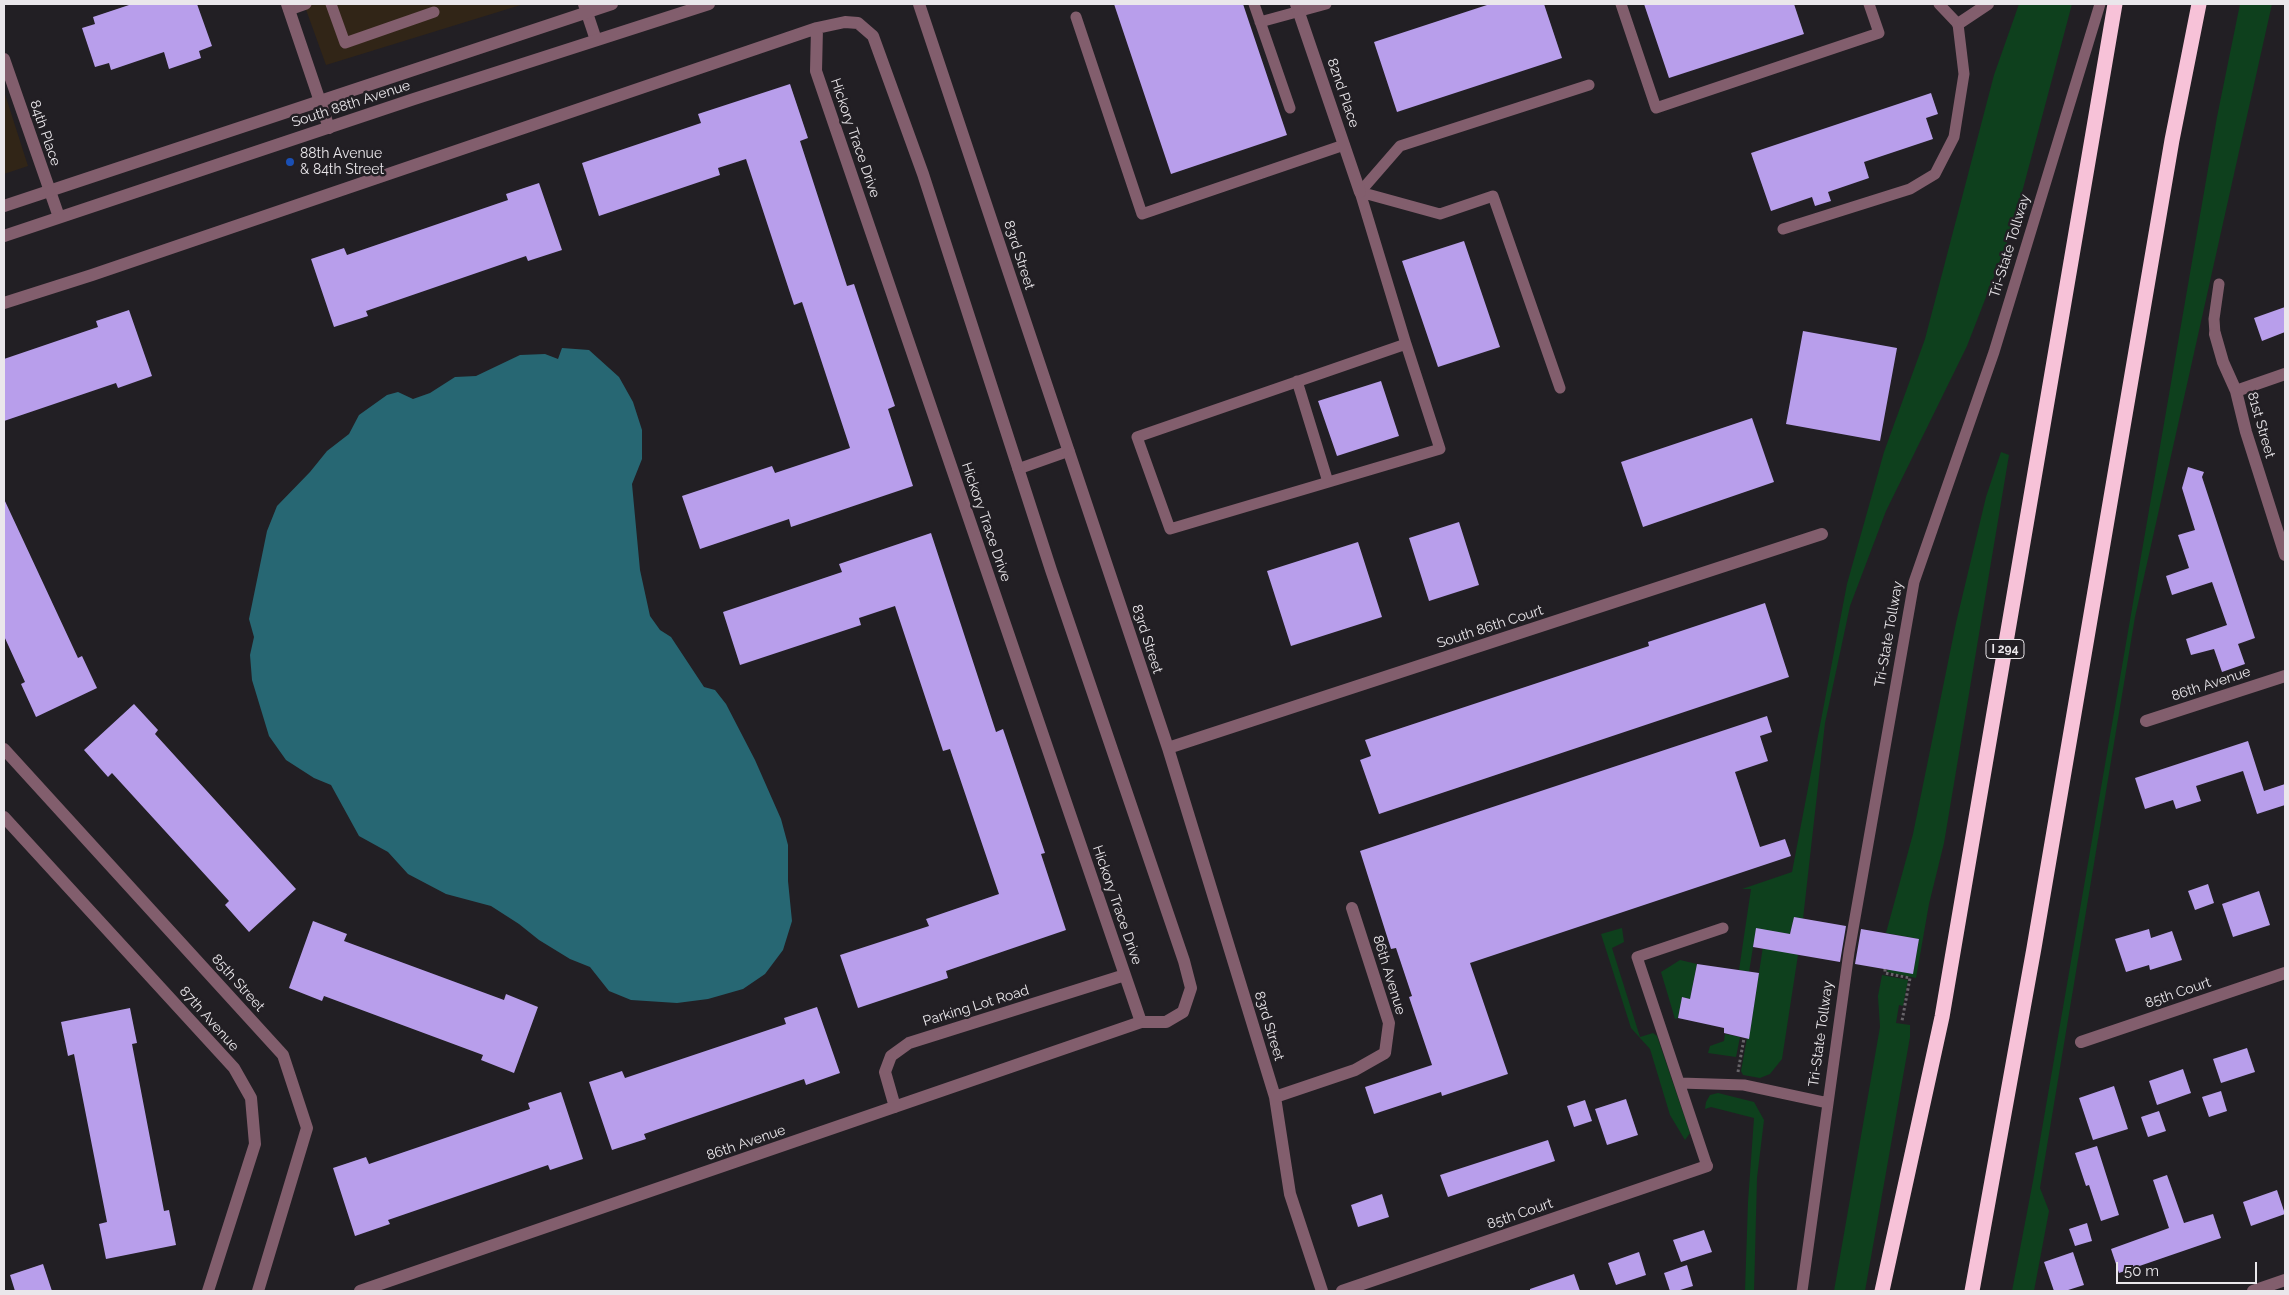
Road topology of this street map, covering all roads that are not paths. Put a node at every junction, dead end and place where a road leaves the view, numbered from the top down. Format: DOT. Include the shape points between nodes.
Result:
graph roads {
  1 [pos="306,4"];
  2 [pos="332,4"];
  3 [pos="612,4"];
  4 [pos="709,4"];
  5 [pos="919,4"];
  6 [pos="1254,4"];
  7 [pos="1326,4"];
  8 [pos="1622,4"];
  9 [pos="1870,4"];
  10 [pos="1939,4"];
  11 [pos="1988,4"];
  12 [pos="2100,4"];
  13 [pos="2115,4"];
  14 [pos="2199,4"];
  15 [pos="288,7"];
  16 [pos="585,8"];
  17 [pos="1298,8"];
  18 [pos="434,12"];
  19 [pos="1076,17"];
  20 [pos="1260,22"];
  21 [pos="1958,24"];
  22 [pos="817,28"];
  23 [pos="596,40"];
  24 [pos="4,59"];
  25 [pos="1589,85"];
  26 [pos="320,101"];
  27 [pos="1290,108"];
  28 [pos="329,128"];
  29 [pos="1344,145"];
  30 [pos="50,191"];
  31 [pos="1360,192"];
  32 [pos="4,206"];
  33 [pos="58,217"];
  34 [pos="1782,230"];
  35 [pos="4,236"];
  36 [pos="2219,284"];
  37 [pos="4,302"];
  38 [pos="2215,334"];
  39 [pos="1406,344"];
  40 [pos="2285,374"];
  41 [pos="1297,381"];
  42 [pos="1560,388"];
  43 [pos="2236,391"];
  44 [pos="1069,451"];
  45 [pos="1018,469"];
  46 [pos="1328,482"];
  47 [pos="1822,534"];
  48 [pos="2285,555"];
  49 [pos="2285,676"];
  50 [pos="2146,721"];
  51 [pos="1168,748"];
  52 [pos="4,749"];
  53 [pos="4,817"];
  54 [pos="1352,908"];
  55 [pos="1722,928"];
  56 [pos="2285,973"];
  57 [pos="1125,975"];
  58 [pos="1141,1022"];
  59 [pos="2081,1042"];
  60 [pos="1680,1083"];
  61 [pos="1275,1097"];
  62 [pos="1828,1103"];
  63 [pos="895,1107"];
  64 [pos="1707,1166"];
  65 [pos="2285,1280"];
  66 [pos="208,1291"];
  67 [pos="258,1291"];
  68 [pos="360,1291"];
  69 [pos="1322,1291"];
  70 [pos="1342,1291"];
  71 [pos="1802,1291"];
  72 [pos="1882,1291"];
  73 [pos="1972,1291"];
  74 [pos="2253,1291"];
  1 -- 15 [label="lane"];
  2 -- 18 [label="lane" via="345,43"];
  3 -- 16 [label="street, South 88th Avenue"];
  4 -- 23 [label="street, South 88th Avenue"];
  5 -- 44 [label="street, 83rd Street"];
  6 -- 20 [label="lane"];
  7 -- 17 [label="lane"];
  8 -- 9 [label="lane" via="1656,108 1879,33"];
  10 -- 21 [label="lane"];
  11 -- 21 [label="street"];
  12 -- 62 [label="lane, Tri-State Tollway" via="1994,352 1914,582 1849,952"];
  13 -- 72 [label="highway, I 294" via="1942,1017"];
  14 -- 73 [label="highway" via="2172,140 2036,938"];
  15 -- 26 [label="street"];
  16 -- 23 [label="street"];
  16 -- 26 [label="street, South 88th Avenue"];
  17 -- 20 [label="lane"];
  17 -- 29 [label="street, 82nd Place"];
  19 -- 29 [label="lane" via="1142,214"];
  20 -- 27 [label="lane"];
  21 -- 34 [label="lane" via="1964,74 1954,138 1935,174 1910,189"];
  22 -- 37 [label="street, 86th Avenue" via="92,275"];
  22 -- 45 [label="street, 86th Avenue" via="845,22 858,23 873,36 923,174"];
  22 -- 57 [label="street, Hickory Trace Drive" via="816,71"];
  23 -- 28 [label="street, South 88th Avenue"];
  24 -- 30 [label="street, 84th Place"];
  25 -- 31 [label="lane" via="1400,146"];
  26 -- 28 [label="street"];
  26 -- 30 [label="street, South 88th Avenue"];
  28 -- 33 [label="street, South 88th Avenue"];
  29 -- 31 [label="street, 82nd Place"];
  30 -- 32 [label="street, South 88th Avenue"];
  30 -- 33 [label="street, 84th Place"];
  31 -- 39 [label="lane"];
  31 -- 42 [label="lane" via="1440,214 1493,196"];
  33 -- 35 [label="street, South 88th Avenue"];
  36 -- 38 [label="lane"];
  38 -- 43 [label="street, 81st Street"];
  39 -- 41 [label="lane"];
  39 -- 46 [label="lane" via="1440,449"];
  40 -- 43 [label="street"];
  41 -- 46 [label="lane"];
  41 -- 46 [label="lane" via="1137,437 1170,529"];
  43 -- 48 [label="street, 81st Street"];
  44 -- 45 [label="lane"];
  44 -- 51 [label="street, 83rd Street"];
  45 -- 58 [label="street, 86th Avenue" via="1191,988 1183,1012 1166,1022"];
  47 -- 51 [label="street, South 86th Court"];
  49 -- 50 [label="street, 86th Avenue"];
  51 -- 61 [label="street, 83rd Street"];
  52 -- 67 [label="street, 85th Street" via="283,1055 307,1128"];
  53 -- 66 [label="street, 87th Avenue" via="234,1068 251,1098 255,1144"];
  54 -- 61 [label="street, 86th Avenue" via="1389,1023 1384,1053 1356,1070"];
  55 -- 60 [label="lane" via="1637,957"];
  56 -- 59 [label="street, 85th Court"];
  57 -- 58 [label="street, Hickory Trace Drive"];
  57 -- 63 [label="street, Parking Lot Road" via="909,1043 891,1056 885,1072"];
  58 -- 63 [label="street, 86th Avenue"];
  60 -- 62 [label="lane" via="1736,1085"];
  60 -- 64 [label="lane"];
  61 -- 69 [label="street, 83rd Street" via="1290,1194"];
  62 -- 71 [label="lane, Tri-State Tollway"];
  63 -- 68 [label="street, 86th Avenue"];
  64 -- 70 [label="street, 85th Court"];
  65 -- 74 [label="street"];
}
